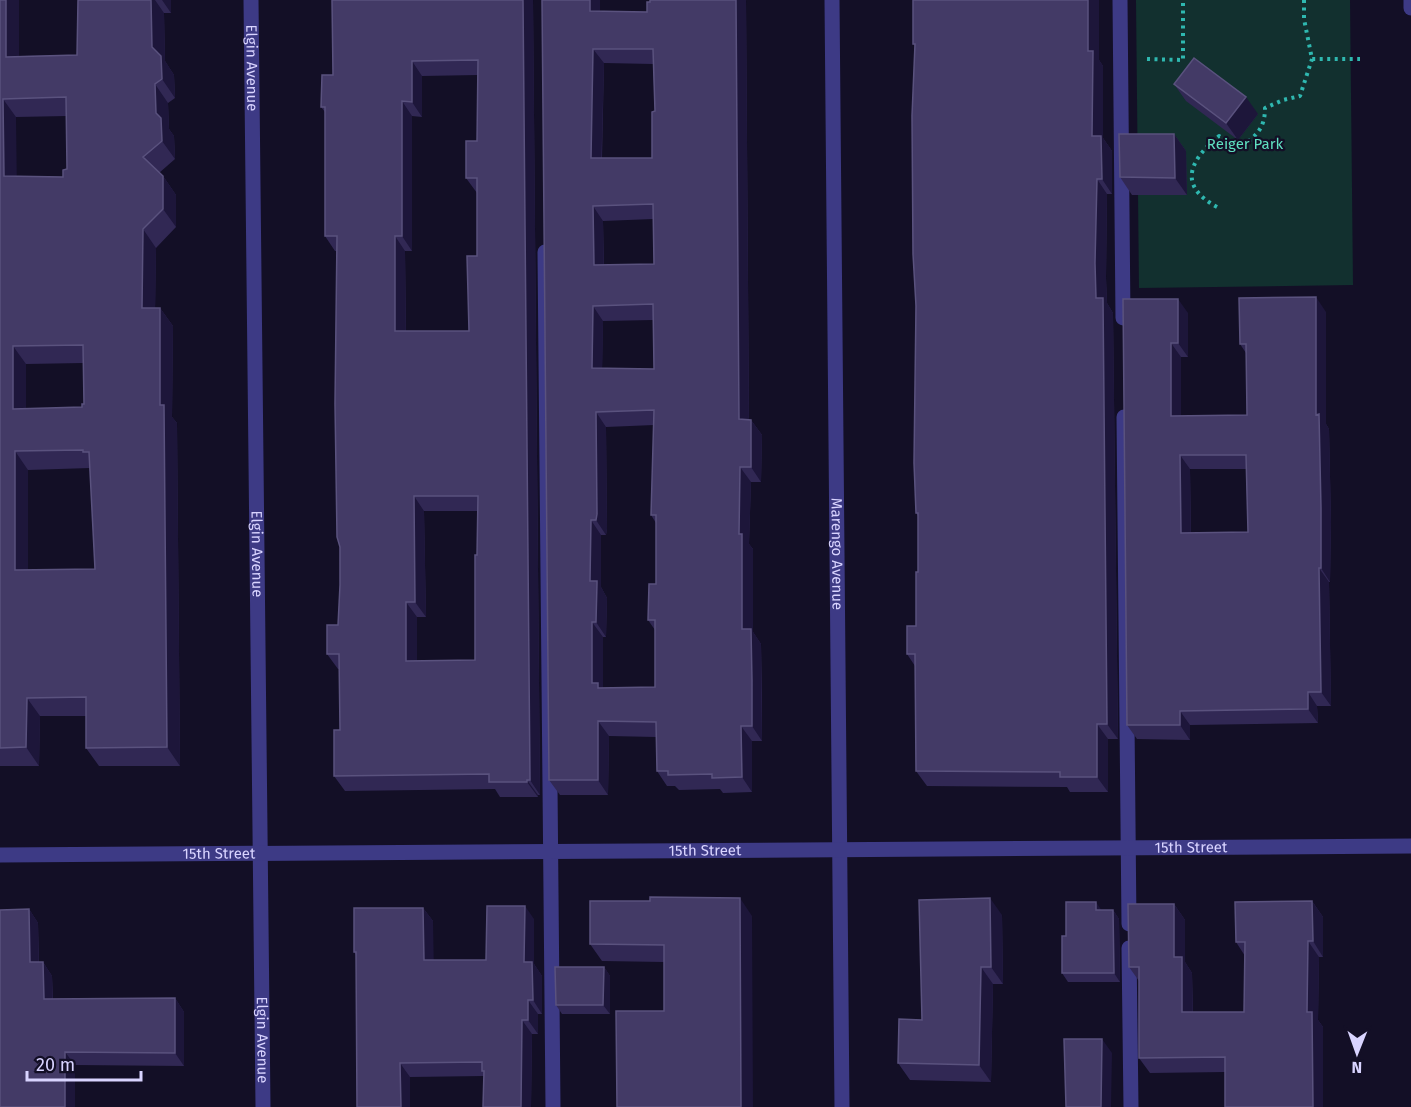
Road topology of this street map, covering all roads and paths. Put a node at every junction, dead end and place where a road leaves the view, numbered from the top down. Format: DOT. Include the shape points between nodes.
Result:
graph roads {
  1 [pos="251,0"];
  2 [pos="832,0"];
  3 [pos="1120,0"];
  4 [pos="1183,0"];
  5 [pos="1304,0"];
  6 [pos="1411,0"];
  7 [pos="1411,8"];
  8 [pos="1360,58"];
  9 [pos="1121,59"];
  10 [pos="1312,59"];
  11 [pos="1217,207"];
  12 [pos="545,239"];
  13 [pos="1124,333"];
  14 [pos="1124,404"];
  15 [pos="1411,846"];
  16 [pos="1128,848"];
  17 [pos="840,850"];
  18 [pos="550,852"];
  19 [pos="261,853"];
  20 [pos="0,855"];
  21 [pos="263,1107"];
  22 [pos="553,1107"];
  23 [pos="842,1107"];
  24 [pos="1131,1107"];
  1 -- 19 [label="street, Elgin Avenue"];
  2 -- 17 [label="street, Marengo Avenue"];
  3 -- 9 [label="street"];
  4 -- 9 [label="path" via="1183,60"];
  5 -- 10 [label="path"];
  6 -- 7 [label="street"];
  8 -- 10 [label="path"];
  9 -- 13 [label="street"];
  10 -- 11 [label="path" via="1300,96 1265,108 1265,122 1254,137 1239,148 1219,135 1193,163 1192,180 1197,191"];
  12 -- 18 [label="street"];
  14 -- 16 [label="street"];
  15 -- 16 [label="street, 15th Street"];
  16 -- 17 [label="street, 15th Street"];
  16 -- 24 [label="street"];
  17 -- 18 [label="street, 15th Street"];
  17 -- 23 [label="street, Marengo Avenue"];
  18 -- 19 [label="street, 15th Street"];
  18 -- 22 [label="street"];
  19 -- 20 [label="street, 15th Street"];
  19 -- 21 [label="street, Elgin Avenue"];
}
